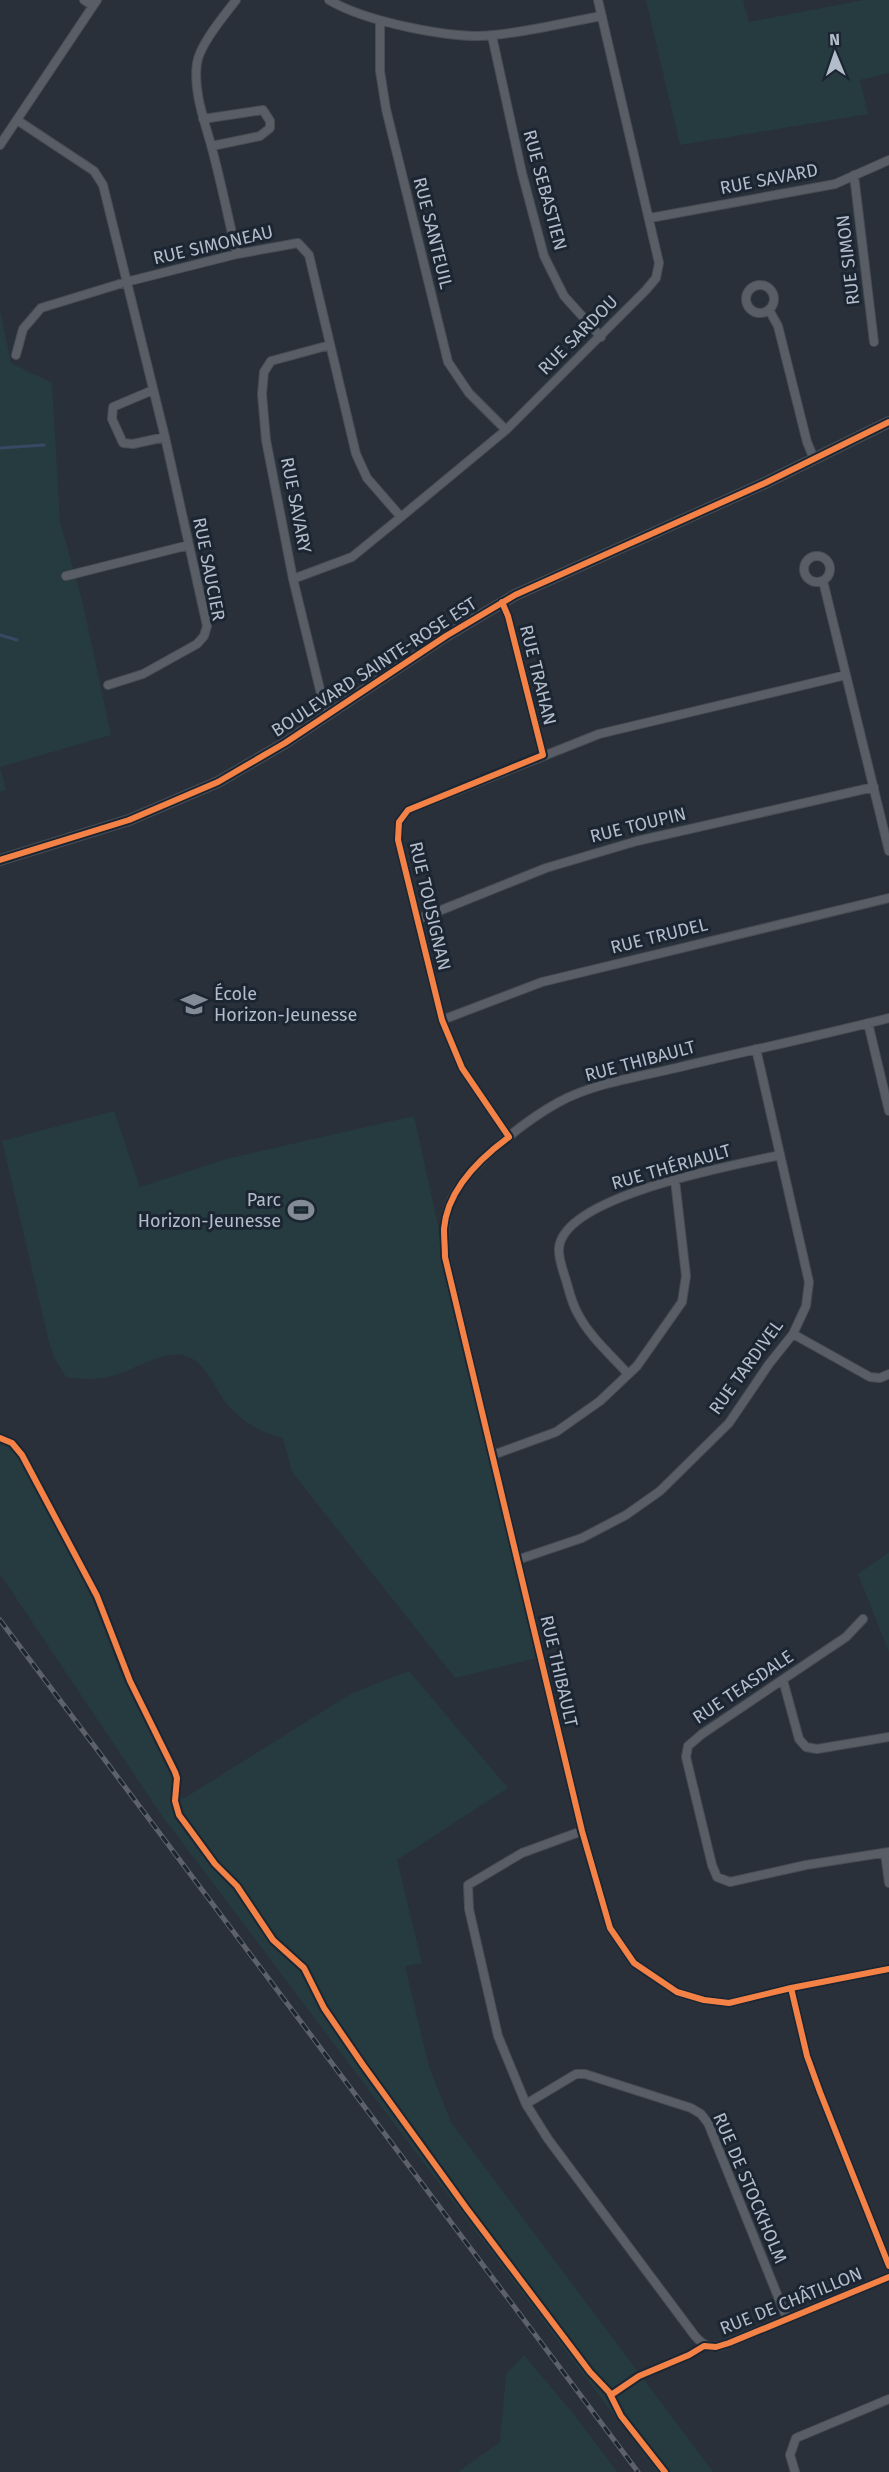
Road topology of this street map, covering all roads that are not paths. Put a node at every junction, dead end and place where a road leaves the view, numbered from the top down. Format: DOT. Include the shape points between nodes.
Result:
graph roads {
  1 [pos="84,0"];
  2 [pos="236,0"];
  3 [pos="329,0"];
  4 [pos="598,0"];
  5 [pos="95,3"];
  6 [pos="602,16"];
  7 [pos="380,21"];
  8 [pos="492,36"];
  9 [pos="203,119"];
  10 [pos="17,120"];
  11 [pos="0,145"];
  12 [pos="212,146"];
  13 [pos="889,159"];
  14 [pos="854,175"];
  15 [pos="650,219"];
  16 [pos="237,254"];
  17 [pos="126,282"];
  18 [pos="769,310"];
  19 [pos="600,337"];
  20 [pos="874,342"];
  21 [pos="330,345"];
  22 [pos="16,356"];
  23 [pos="153,390"];
  24 [pos="889,422"];
  25 [pos="506,430"];
  26 [pos="165,437"];
  27 [pos="814,459"];
  28 [pos="401,517"];
  29 [pos="189,545"];
  30 [pos="66,576"];
  31 [pos="293,579"];
  32 [pos="823,581"];
  33 [pos="502,602"];
  34 [pos="846,675"];
  35 [pos="108,685"];
  36 [pos="329,715"];
  37 [pos="543,755"];
  38 [pos="874,787"];
  39 [pos="889,851"];
  40 [pos="0,860"];
  41 [pos="889,898"];
  42 [pos="419,919"];
  43 [pos="889,1018"];
  44 [pos="442,1020"];
  45 [pos="868,1023"];
  46 [pos="756,1049"];
  47 [pos="889,1111"];
  48 [pos="509,1137"];
  49 [pos="780,1155"];
  50 [pos="675,1180"];
  51 [pos="793,1334"];
  52 [pos="628,1374"];
  53 [pos="889,1374"];
  54 [pos="493,1455"];
  55 [pos="517,1560"];
  56 [pos="863,1619"];
  57 [pos="783,1680"];
  58 [pos="889,1737"];
  59 [pos="582,1831"];
  60 [pos="887,1853"];
  61 [pos="889,1883"];
  62 [pos="889,1969"];
  63 [pos="791,1988"];
  64 [pos="526,2104"];
  65 [pos="889,2266"];
  66 [pos="889,2277"];
  67 [pos="787,2319"];
  68 [pos="889,2399"];
  69 [pos="795,2472"];
  1 -- 5 [label="street"];
  2 -- 9 [label="street" via="197,61"];
  3 -- 7 [label="street"];
  4 -- 6 [label="street, RUE SARDOU"];
  5 -- 10 [label="street"];
  6 -- 8 [label="street"];
  6 -- 15 [label="street, RUE SARDOU"];
  7 -- 8 [label="street"];
  7 -- 25 [label="street, RUE SANTEUIL" via="386,109 448,362 469,393"];
  8 -- 19 [label="street, RUE SEBASTIEN" via="544,256 564,296"];
  9 -- 12 [label="street"];
  9 -- 12 [label="street" via="263,110 270,121 270,128 260,136"];
  10 -- 11 [label="street"];
  10 -- 17 [label="street, RUE SAUCIER" via="94,171 103,185"];
  12 -- 16 [label="street"];
  13 -- 14 [label="street, RUE SAVARD"];
  14 -- 15 [label="street, RUE SAVARD" via="835,184"];
  14 -- 20 [label="street, RUE SIMON"];
  15 -- 19 [label="street, RUE SARDOU" via="659,263 656,278"];
  16 -- 17 [label="street, RUE SIMONEAU"];
  16 -- 21 [label="street, RUE SIMONEAU" via="298,243 309,255"];
  17 -- 22 [label="street, RUE SIMONEAU" via="41,308 23,329"];
  17 -- 23 [label="street, RUE SAUCIER"];
  18 -- 27 [label="street" via="778,326"];
  19 -- 25 [label="street, RUE SARDOU"];
  21 -- 28 [label="street, RUE SIMONEAU" via="356,454 367,478"];
  21 -- 31 [label="street, RUE SAVARY" via="271,361 264,372 266,440"];
  23 -- 26 [label="street, RUE SAUCIER"];
  23 -- 26 [label="street" via="113,407 112,419 123,442 134,444"];
  24 -- 27 [label="street, BOULEVARD SAINTE-ROSE EST"];
  25 -- 28 [label="street, RUE SARDOU"];
  26 -- 29 [label="street, RUE SAUCIER"];
  27 -- 33 [label="street, BOULEVARD SAINTE-ROSE EST"];
  28 -- 31 [label="street, RUE SARDOU" via="352,557"];
  29 -- 30 [label="street"];
  29 -- 35 [label="street, RUE SAUCIER" via="207,626 204,636 197,644 143,674"];
  31 -- 36 [label="street, RUE SAVARY"];
  32 -- 34 [label="street"];
  33 -- 36 [label="street, BOULEVARD SAINTE-ROSE EST"];
  33 -- 37 [label="street, RUE TRAHAN"];
  34 -- 37 [label="street, RUE TOUSIGNAN" via="607,732"];
  34 -- 38 [label="street"];
  36 -- 40 [label="street, BOULEVARD SAINTE-ROSE EST" via="198,791 120,823"];
  37 -- 42 [label="street, RUE TOUSIGNAN" via="408,810 399,822 398,840"];
  38 -- 39 [label="street"];
  38 -- 42 [label="street, RUE TOUPIN" via="637,841 546,868"];
  41 -- 44 [label="street, RUE TRUDEL" via="542,982"];
  42 -- 44 [label="street, RUE TOUSIGNAN"];
  43 -- 45 [label="street, RUE THIBAULT"];
  44 -- 48 [label="street, RUE TOUSIGNAN" via="462,1068"];
  45 -- 46 [label="street, RUE THIBAULT"];
  45 -- 47 [label="street"];
  46 -- 48 [label="street, RUE THIBAULT" via="603,1085 559,1102"];
  46 -- 49 [label="street, RUE TARDIVEL"];
  48 -- 54 [label="street, RUE THIBAULT" via="463,1181 451,1201 444,1228 445,1257"];
  49 -- 50 [label="street, RUE THÉRIAULT"];
  49 -- 51 [label="street, RUE TARDIVEL" via="809,1282 806,1306"];
  50 -- 52 [label="street" via="686,1276 682,1302"];
  50 -- 52 [label="street, RUE THÉRIAULT" via="595,1208 566,1231 559,1248 576,1313"];
  51 -- 53 [label="street" via="870,1377"];
  51 -- 55 [label="street, RUE TARDIVEL" via="729,1423 660,1491 626,1515 582,1538"];
  52 -- 54 [label="street" via="600,1401 556,1432"];
  54 -- 55 [label="street, RUE THIBAULT"];
  55 -- 59 [label="street, RUE THIBAULT"];
  56 -- 57 [label="street, RUE TEASDALE" via="846,1637"];
  57 -- 58 [label="street" via="799,1739 806,1747 817,1749"];
  57 -- 60 [label="street, RUE TEASDALE" via="688,1746 686,1757 717,1877 729,1882"];
  59 -- 63 [label="street, RUE THIBAULT" via="610,1928 634,1963 677,1992 704,2001 729,2003"];
  59 -- 64 [label="street, RUE DE CHÂTILLON" via="522,1852 468,1885 469,1909 498,2036"];
  60 -- 61 [label="street"];
  62 -- 63 [label="street, RUE THIBAULT"];
  63 -- 65 [label="street" via="807,2056"];
  64 -- 67 [label="street, RUE DE CHÂTILLON" via="548,2139 704,2346 720,2346"];
  64 -- 67 [label="street, RUE DE STOCKHOLM" via="576,2074 585,2074 702,2114"];
  66 -- 67 [label="street, RUE DE CHÂTILLON"];
  68 -- 69 [label="street" via="796,2438 790,2455"];
}
